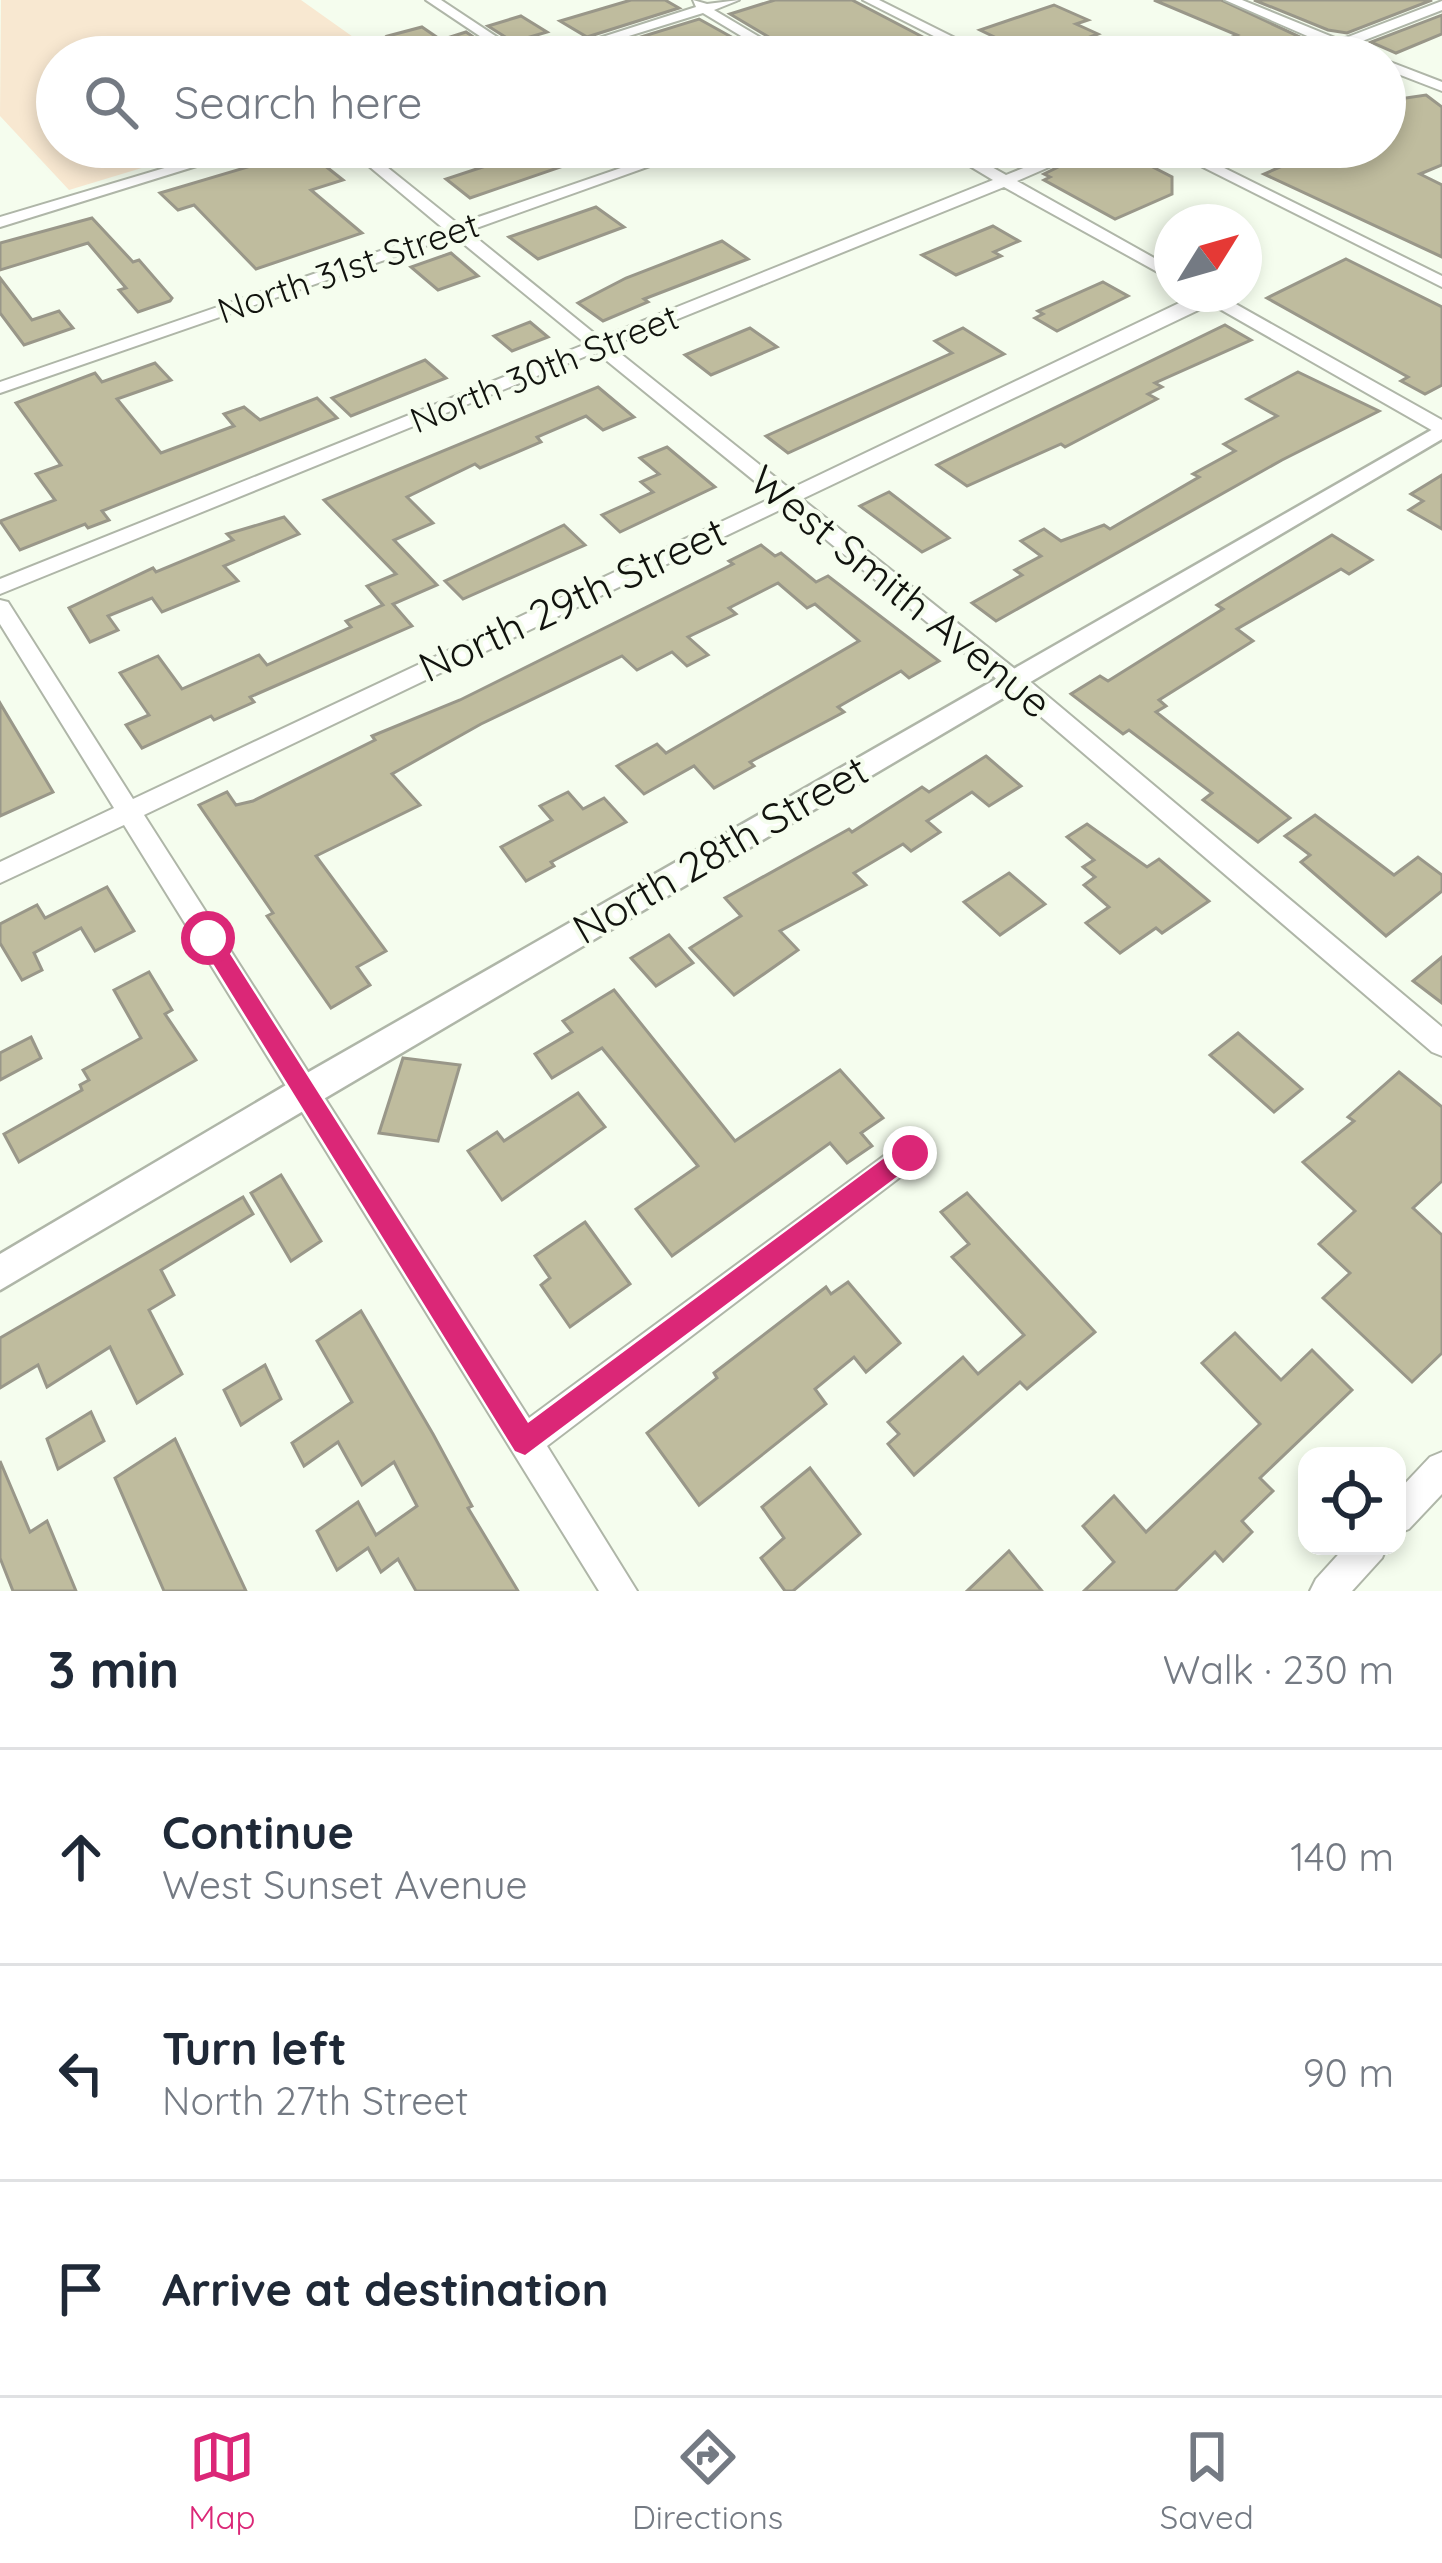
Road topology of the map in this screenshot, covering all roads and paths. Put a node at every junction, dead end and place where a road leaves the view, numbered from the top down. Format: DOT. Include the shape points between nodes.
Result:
graph roads {
  1 [pos="432,0"];
  2 [pos="733,0"];
  3 [pos="869,0"];
  4 [pos="1231,0"];
  5 [pos="701,4"];
  6 [pos="1442,5"];
  7 [pos="488,36"];
  8 [pos="608,36"];
  9 [pos="749,36"];
  10 [pos="943,36"];
  11 [pos="1318,36"];
  12 [pos="1363,36"];
  13 [pos="1406,72"];
  14 [pos="1442,87"];
  15 [pos="181,168"];
  16 [pos="379,168"];
  17 [pos="635,168"];
  18 [pos="982,168"];
  19 [pos="1039,168"];
  20 [pos="1212,168"];
  21 [pos="1006,182"];
  22 [pos="0,222"];
  23 [pos="456,230"];
  24 [pos="1154,265"];
  25 [pos="1442,282"];
  26 [pos="1173,312"];
  27 [pos="1238,312"];
  28 [pos="598,346"];
  29 [pos="0,388"];
  30 [pos="1442,429"];
  31 [pos="787,497"];
  32 [pos="0,587"];
  33 [pos="0,607"];
  34 [pos="1012,680"];
  35 [pos="128,811"];
  36 [pos="0,873"];
  37 [pos="1442,1044"];
  38 [pos="304,1090"];
  39 [pos="910,1153"];
  40 [pos="0,1273"];
  41 [pos="525,1442"];
  42 [pos="1442,1469"];
  43 [pos="1406,1507"];
  44 [pos="1362,1555"];
  45 [pos="619,1591"];
  46 [pos="1328,1591"];
  1 -- 7 [label="street"];
  2 -- 5 [label="street"];
  3 -- 10 [label="street"];
  4 -- 11 [label="street"];
  5 -- 8 [label="street"];
  5 -- 9 [label="street"];
  6 -- 12 [label="street"];
  13 -- 14 [label="street"];
  15 -- 22 [label="street"];
  16 -- 23 [label="street, West Smith Avenue"];
  17 -- 23 [label="street, North 31st Street"];
  18 -- 21 [label="street"];
  19 -- 21 [label="street, North 30th Street"];
  20 -- 25 [label="street"];
  21 -- 24 [label="street"];
  21 -- 28 [label="street, North 30th Street"];
  23 -- 28 [label="street, West Smith Avenue"];
  23 -- 29 [label="street, North 31st Street"];
  26 -- 31 [label="street, North 29th Street"];
  27 -- 30 [label="street"];
  28 -- 31 [label="street, West Smith Avenue"];
  28 -- 32 [label="street, North 30th Street"];
  30 -- 34 [label="street, North 28th Street"];
  31 -- 34 [label="street, West Smith Avenue"];
  31 -- 35 [label="street, North 29th Street"];
  33 -- 35 [label="street"];
  34 -- 37 [label="street, West Smith Avenue"];
  34 -- 38 [label="street, North 28th Street"];
  35 -- 36 [label="street, North 29th Street"];
  35 -- 38 [label="street"];
  38 -- 40 [label="street, North 28th Street"];
  38 -- 41 [label="street"];
  39 -- 41 [label="street"];
  41 -- 45 [label="street"];
  42 -- 43 [label="street"];
  44 -- 46 [label="street"];
}
